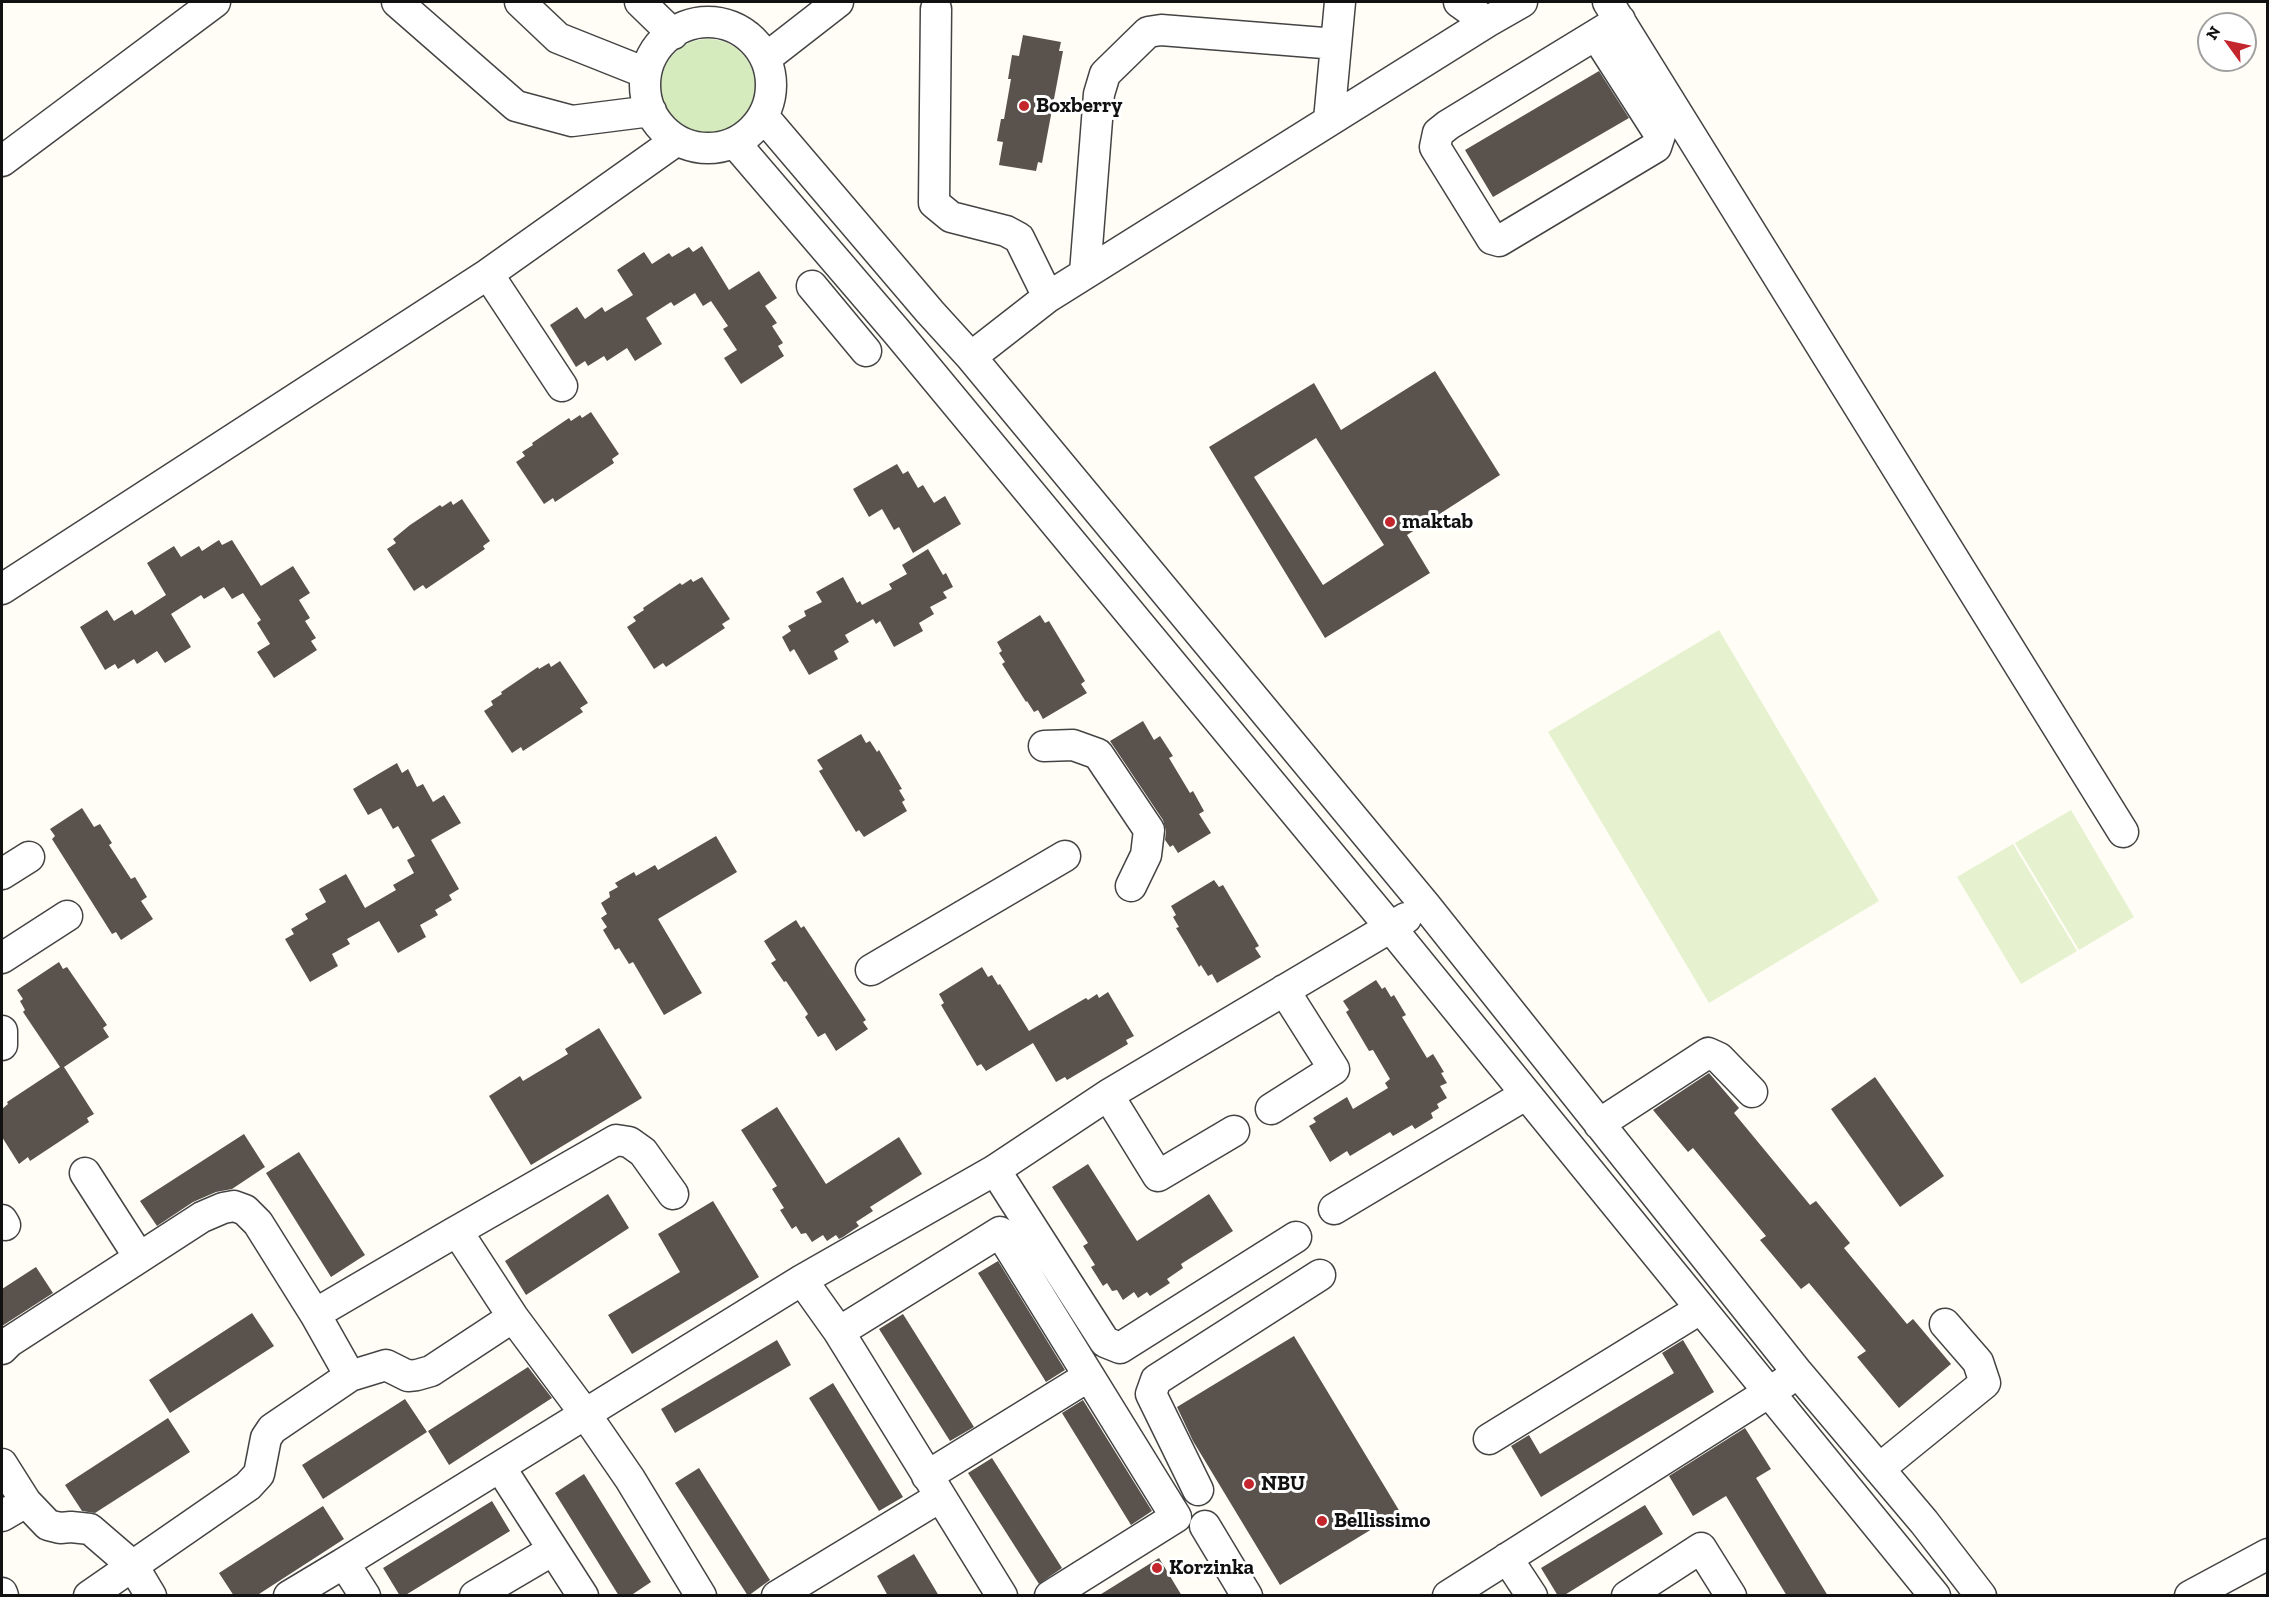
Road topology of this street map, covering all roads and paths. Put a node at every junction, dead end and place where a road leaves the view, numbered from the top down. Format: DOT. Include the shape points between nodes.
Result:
graph roads {
  1 [pos="215,2"];
  2 [pos="397,2"];
  3 [pos="520,2"];
  4 [pos="640,2"];
  5 [pos="838,2"];
  6 [pos="1340,2"];
  7 [pos="1459,2"];
  8 [pos="1522,2"];
  9 [pos="936,9"];
  10 [pos="1608,19"];
  11 [pos="1486,22"];
  12 [pos="673,34"];
  13 [pos="1336,44"];
  14 [pos="766,58"];
  15 [pos="646,73"];
  16 [pos="651,111"];
  17 [pos="764,116"];
  18 [pos="1329,120"];
  19 [pos="677,140"];
  20 [pos="735,143"];
  21 [pos="2,161"];
  22 [pos="1085,273"];
  23 [pos="488,274"];
  24 [pos="812,286"];
  25 [pos="1048,297"];
  26 [pos="866,351"];
  27 [pos="971,357"];
  28 [pos="562,386"];
  29 [pos="2,589"];
  30 [pos="1044,746"];
  31 [pos="2123,832"];
  32 [pos="1065,856"];
  33 [pos="29,857"];
  34 [pos="2,874"];
  35 [pos="1131,886"];
  36 [pos="1426,906"];
  37 [pos="67,916"];
  38 [pos="1391,928"];
  39 [pos="2,958"];
  40 [pos="871,970"];
  41 [pos="1284,990"];
  42 [pos="2,1031"];
  43 [pos="2,1045"];
  44 [pos="1752,1092"];
  45 [pos="1108,1095"];
  46 [pos="1525,1095"];
  47 [pos="1271,1109"];
  48 [pos="1599,1124"];
  49 [pos="1234,1131"];
  50 [pos="995,1170"];
  51 [pos="85,1173"];
  52 [pos="673,1194"];
  53 [pos="1334,1209"];
  54 [pos="457,1231"];
  55 [pos="1296,1237"];
  56 [pos="139,1257"];
  57 [pos="1320,1275"];
  58 [pos="802,1280"];
  59 [pos="1191,1303"];
  60 [pos="1700,1310"];
  61 [pos="315,1314"];
  62 [pos="513,1317"];
  63 [pos="1945,1324"];
  64 [pos="839,1332"];
  65 [pos="1214,1341"];
  66 [pos="2,1349"];
  67 [pos="1798,1373"];
  68 [pos="350,1376"];
  69 [pos="1089,1376"];
  70 [pos="1769,1394"];
  71 [pos="586,1414"];
  72 [pos="1489,1439"];
  73 [pos="2,1464"];
  74 [pos="500,1467"];
  75 [pos="1879,1469"];
  76 [pos="934,1486"];
  77 [pos="1198,1490"];
  78 [pos="14,1509"];
  79 [pos="1924,1522"];
  80 [pos="1206,1526"];
  81 [pos="1894,1546"];
  82 [pos="553,1550"];
  83 [pos="2268,1554"];
  84 [pos="1508,1558"];
  85 [pos="344,1563"];
  86 [pos="133,1566"];
  87 [pos="89,1596"];
  88 [pos="151,1596"];
  89 [pos="289,1596"];
  90 [pos="365,1596"];
  91 [pos="475,1596"];
  92 [pos="583,1596"];
  93 [pos="701,1596"];
  94 [pos="777,1596"];
  95 [pos="1002,1596"];
  96 [pos="1050,1596"];
  97 [pos="1247,1596"];
  98 [pos="1448,1596"];
  99 [pos="1532,1596"];
  100 [pos="1627,1596"];
  101 [pos="1731,1596"];
  102 [pos="1935,1596"];
  103 [pos="1981,1596"];
  104 [pos="2190,1596"];
  1 -- 21 [label="street"];
  2 -- 16 [label="street" via="516,106 572,121"];
  3 -- 15 [label="street" via="558,38"];
  4 -- 12 [label="street"];
  5 -- 14 [label="street"];
  6 -- 13 [label="street"];
  7 -- 11 [label="street"];
  8 -- 11 [label="street"];
  9 -- 25 [label="street" via="934,203 951,216 1019,238"];
  10 -- 10 [label="street" via="1438,133 1435,147 1492,239 1499,241 1656,147 1660,135"];
  10 -- 31 [label="street"];
  11 -- 18 [label="street"];
  12 -- 14 [label="street" via="701,22 721,23 740,30"];
  12 -- 15 [label="street" via="653,54"];
  13 -- 18 [label="street"];
  13 -- 22 [label="street" via="1148,32 1105,74 1099,94"];
  14 -- 17 [label="street" via="771,97"];
  15 -- 16 [label="street" via="645,92"];
  16 -- 19 [label="street" via="662,128"];
  17 -- 20 [label="street"];
  17 -- 27 [label="street"];
  18 -- 22 [label="street"];
  19 -- 20 [label="street" via="696,147 716,148"];
  19 -- 23 [label="street"];
  20 -- 38 [label="street" via="904,340"];
  22 -- 25 [label="street"];
  23 -- 28 [label="street"];
  23 -- 29 [label="street"];
  24 -- 26 [label="street"];
  25 -- 27 [label="street"];
  27 -- 36 [label="street"];
  30 -- 35 [label="street" via="1073,745 1098,754 1149,830 1146,855"];
  32 -- 40 [label="street"];
  33 -- 34 [label="street"];
  36 -- 38 [label="street"];
  36 -- 48 [label="street"];
  37 -- 39 [label="street"];
  38 -- 41 [label="street"];
  38 -- 46 [label="street"];
  41 -- 45 [label="street"];
  41 -- 47 [label="street" via="1334,1069"];
  42 -- 43 [label="street"];
  44 -- 48 [label="street" via="1719,1058 1708,1053"];
  45 -- 49 [label="street" via="1158,1176"];
  45 -- 50 [label="street"];
  46 -- 53 [label="street"];
  46 -- 60 [label="street"];
  48 -- 67 [label="street"];
  50 -- 58 [label="street"];
  50 -- 59 [label="street" via="1105,1341 1120,1348"];
  51 -- 56 [label="street"];
  52 -- 54 [label="street" via="643,1152 629,1142 616,1140"];
  54 -- 61 [label="street"];
  54 -- 62 [label="street"];
  55 -- 59 [label="street"];
  56 -- 61 [label="street" via="202,1217 234,1206 245,1210 258,1223"];
  56 -- 66 [label="street"];
  57 -- 65 [label="street"];
  58 -- 64 [label="street"];
  58 -- 71 [label="street"];
  59 -- 65 [label="street"];
  60 -- 70 [label="street"];
  60 -- 72 [label="street"];
  61 -- 68 [label="street"];
  62 -- 68 [label="street" via="431,1371 408,1376 386,1365"];
  62 -- 71 [label="street"];
  63 -- 75 [label="street" via="1978,1362 1985,1383"];
  64 -- 69 [label="street" via="1000,1232"];
  64 -- 76 [label="street"];
  65 -- 77 [label="street" via="1156,1380 1151,1394"];
  67 -- 70 [label="street"];
  67 -- 75 [label="street"];
  68 -- 86 [label="street" via="272,1429 266,1438 259,1474 248,1486"];
  69 -- 76 [label="street"];
  69 -- 96 [label="street" via="1176,1517"];
  70 -- 81 [label="street"];
  70 -- 84 [label="street"];
  71 -- 74 [label="street"];
  71 -- 93 [label="street"];
  73 -- 78 [label="street"];
  74 -- 82 [label="street"];
  74 -- 85 [label="street"];
  75 -- 79 [label="street"];
  76 -- 94 [label="street"];
  76 -- 95 [label="street"];
  78 -- 86 [label="street" via="48,1525 90,1529"];
  79 -- 81 [label="street"];
  79 -- 103 [label="street"];
  80 -- 97 [label="street"];
  81 -- 102 [label="street"];
  82 -- 91 [label="street"];
  82 -- 92 [label="street"];
  83 -- 104 [label="street"];
  84 -- 98 [label="street"];
  84 -- 99 [label="street"];
  85 -- 89 [label="street"];
  85 -- 90 [label="street"];
  86 -- 87 [label="street"];
  86 -- 88 [label="street"];
  100 -- 101 [label="street" via="1701,1548"];
}
